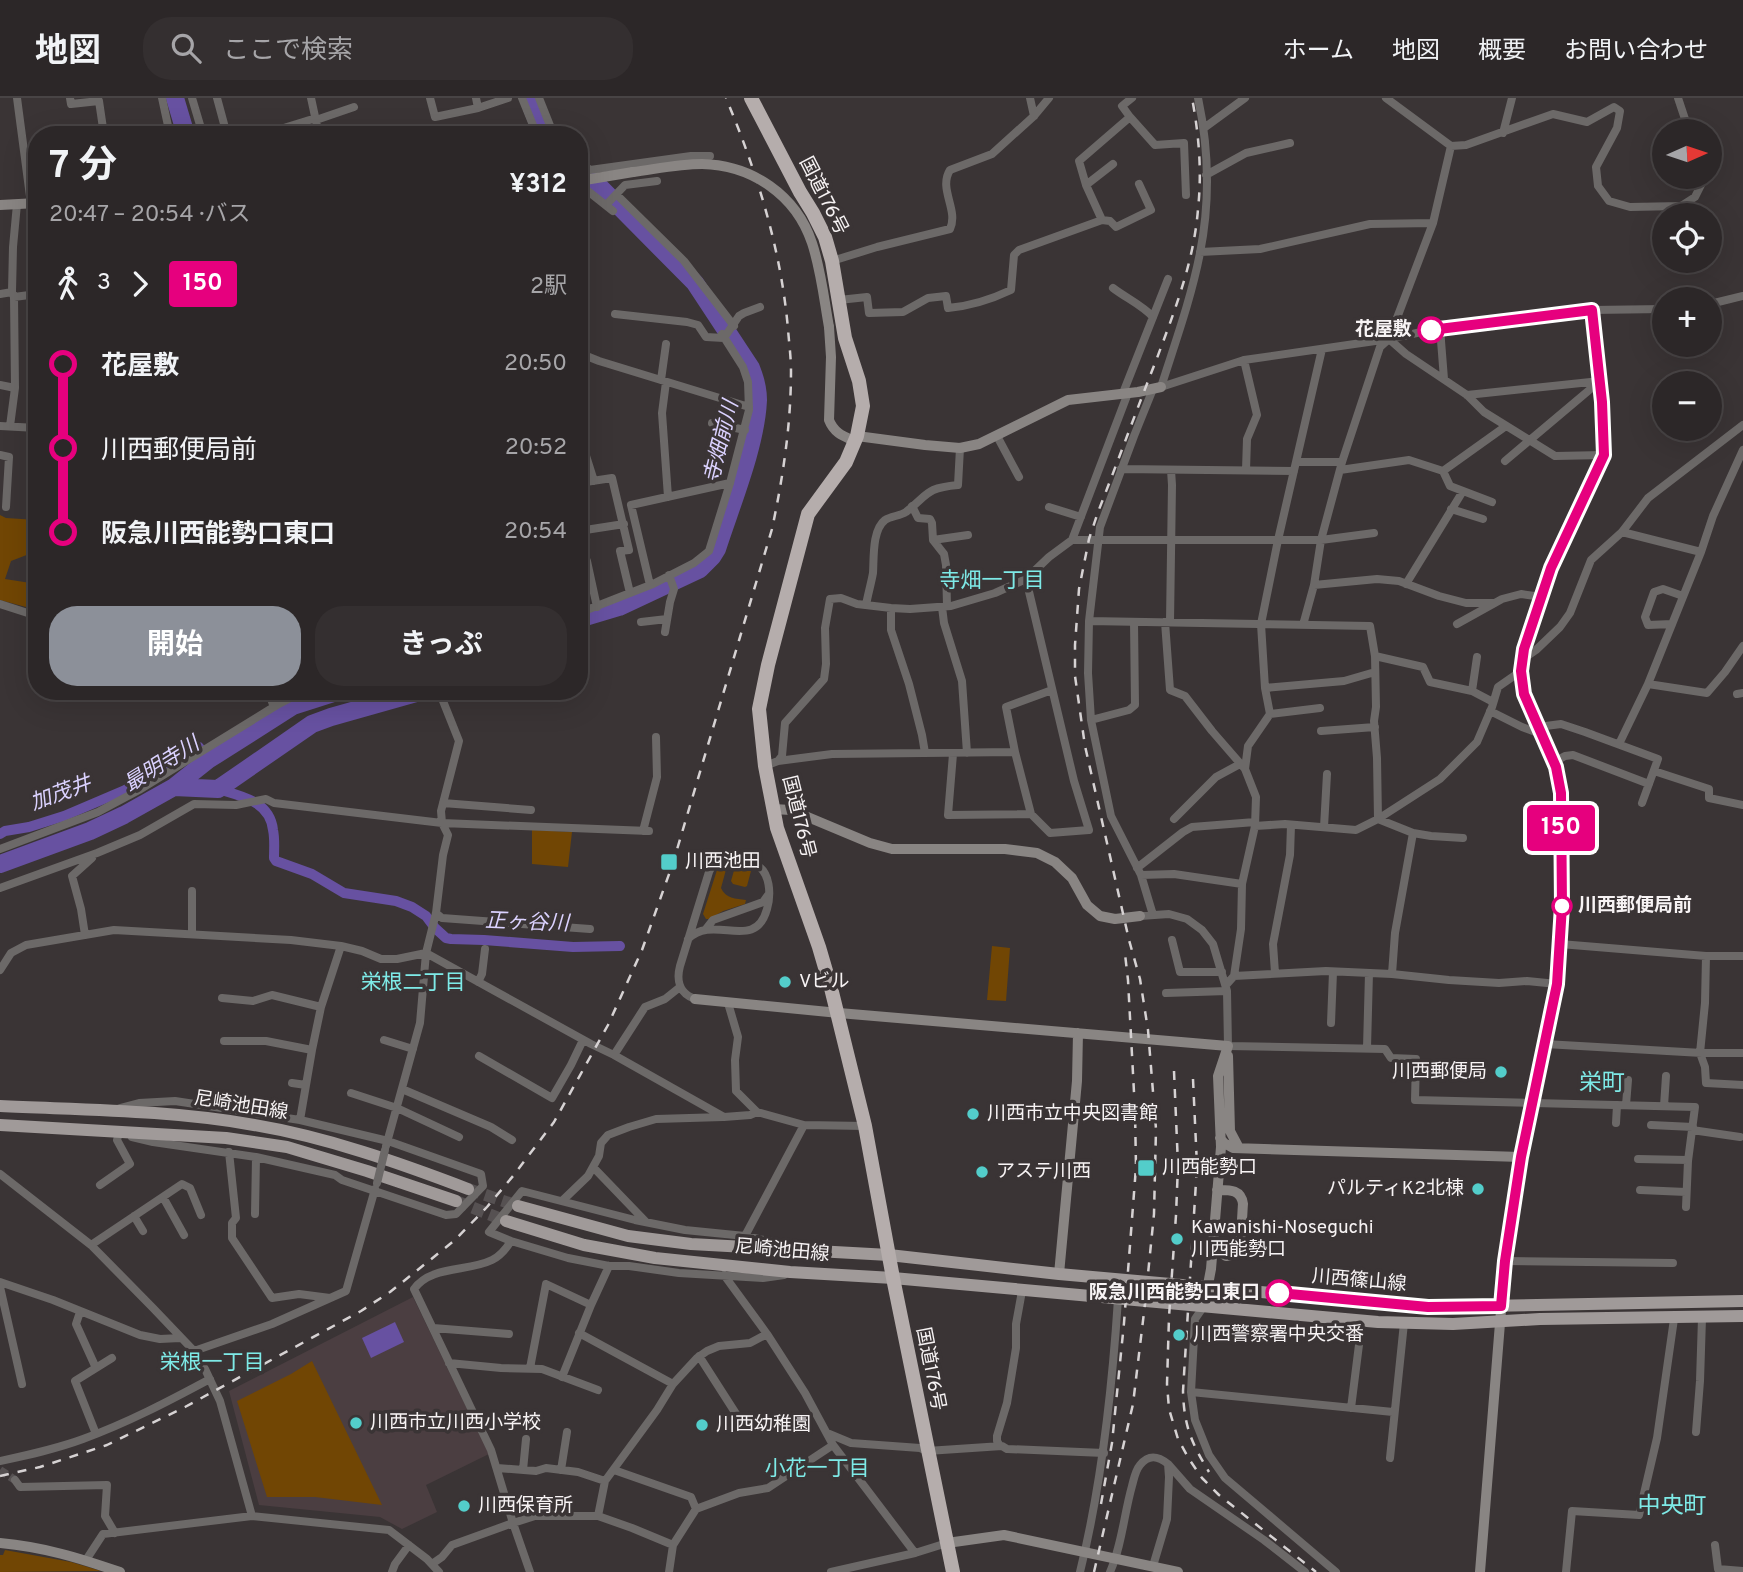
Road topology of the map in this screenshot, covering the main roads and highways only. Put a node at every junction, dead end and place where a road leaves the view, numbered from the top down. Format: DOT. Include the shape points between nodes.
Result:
graph roads {
  1 [pos="751,98"];
  2 [pos="0,1106"];
  3 [pos="0,1125"];
  4 [pos="467,1189"];
  5 [pos="456,1201"];
  6 [pos="518,1206"];
  7 [pos="506,1221"];
  8 [pos="889,1255"];
  9 [pos="892,1278"];
  10 [pos="1743,1301"];
  11 [pos="1743,1317"];
  12 [pos="953,1572"];
  1 -- 8 [label="highway, 国道176号" via="825,237 863,406 846,462 808,514 758,709 772,764 773,809 839,1013"];
  2 -- 4 [label="main road, 尼崎池田線" via="197,1117 282,1130"];
  3 -- 5 [label="main road, 尼崎池田線" via="226,1138 288,1147"];
  6 -- 8 [label="main road, 尼崎池田線" via="628,1236"];
  7 -- 9 [label="main road, 尼崎池田線" via="584,1245 655,1258"];
  8 -- 9 [label="highway, 国道176号"];
  8 -- 10 [label="main road, 川西篠山線" via="1428,1307"];
  9 -- 11 [label="main road, 川西篠山線" via="1404,1323"];
  9 -- 12 [label="highway, 国道176号"];
}
